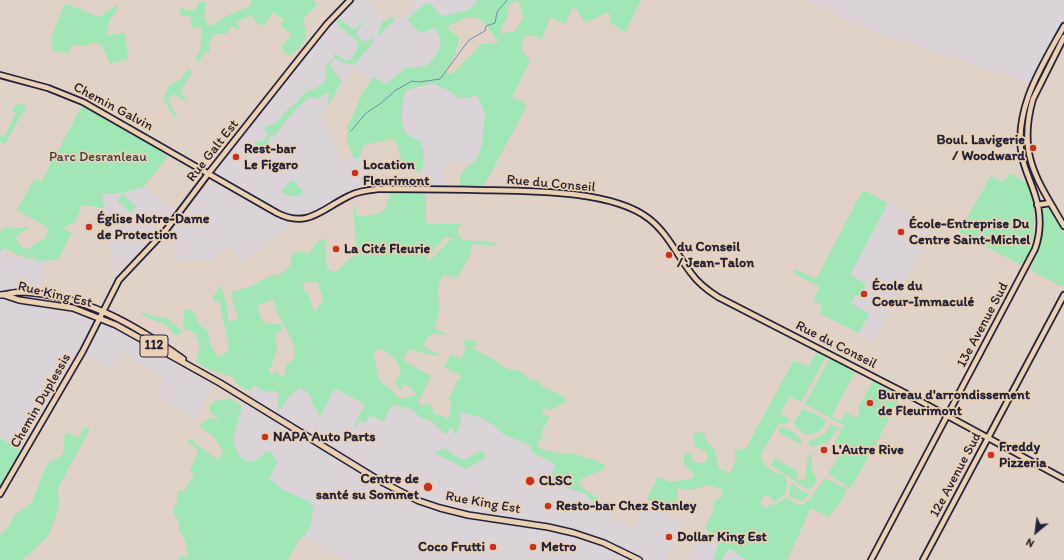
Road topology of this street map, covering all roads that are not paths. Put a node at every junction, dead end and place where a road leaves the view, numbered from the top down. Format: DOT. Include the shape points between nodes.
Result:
graph roads {
  1 [pos="350,0"];
  2 [pos="1064,26"];
  3 [pos="1064,36"];
  4 [pos="0,75"];
  5 [pos="208,174"];
  6 [pos="1050,203"];
  7 [pos="1037,205"];
  8 [pos="1064,226"];
  9 [pos="1064,294"];
  10 [pos="2,295"];
  11 [pos="103,311"];
  12 [pos="99,318"];
  13 [pos="207,376"];
  14 [pos="948,416"];
  15 [pos="988,438"];
  16 [pos="1064,479"];
  17 [pos="0,494"];
  18 [pos="639,560"];
  19 [pos="870,560"];
  20 [pos="923,560"];
  1 -- 5 [label="street, Rue Galt Est" via="327,24"];
  2 -- 7 [label="street, 13e Avenue Sud" via="1033,85 1021,130 1022,158"];
  3 -- 6 [label="street" via="1033,99 1026,132 1030,162"];
  4 -- 5 [label="street, Chemin Galvin" via="48,88 83,102"];
  5 -- 11 [label="street, Rue Galt Est" via="166,230 119,280"];
  5 -- 14 [label="street, Rue du Conseil" via="277,213 294,219 315,215 354,193 379,189 551,192 625,206 645,215 655,224 695,278 718,297"];
  6 -- 7 [label="street"];
  6 -- 8 [label="street"];
  7 -- 14 [label="street, 13e Avenue Sud" via="1039,228 1033,255"];
  9 -- 15 [label="street, 12e Avenue Sud"];
  10 -- 11 [label="main road, Rue King Est / 112" via="19,292 41,294"];
  10 -- 12 [label="main road, Rue King Est / 112" via="66,307"];
  11 -- 12 [label="street, Rue Galt Est"];
  11 -- 13 [label="main road, Rue King Est / 112" via="153,338"];
  12 -- 13 [label="main road, Rue King Est / 112" via="130,332"];
  12 -- 17 [label="street, Chemin Duplessis" via="83,351"];
  13 -- 18 [label="main road, Rue King Est / 112" via="380,481 419,501 468,515 566,530 597,540"];
  14 -- 15 [label="street, Rue du Conseil"];
  14 -- 19 [label="street, 13e Avenue Sud"];
  15 -- 16 [label="street, Rue du Conseil"];
  15 -- 20 [label="street, 12e Avenue Sud"];
}
